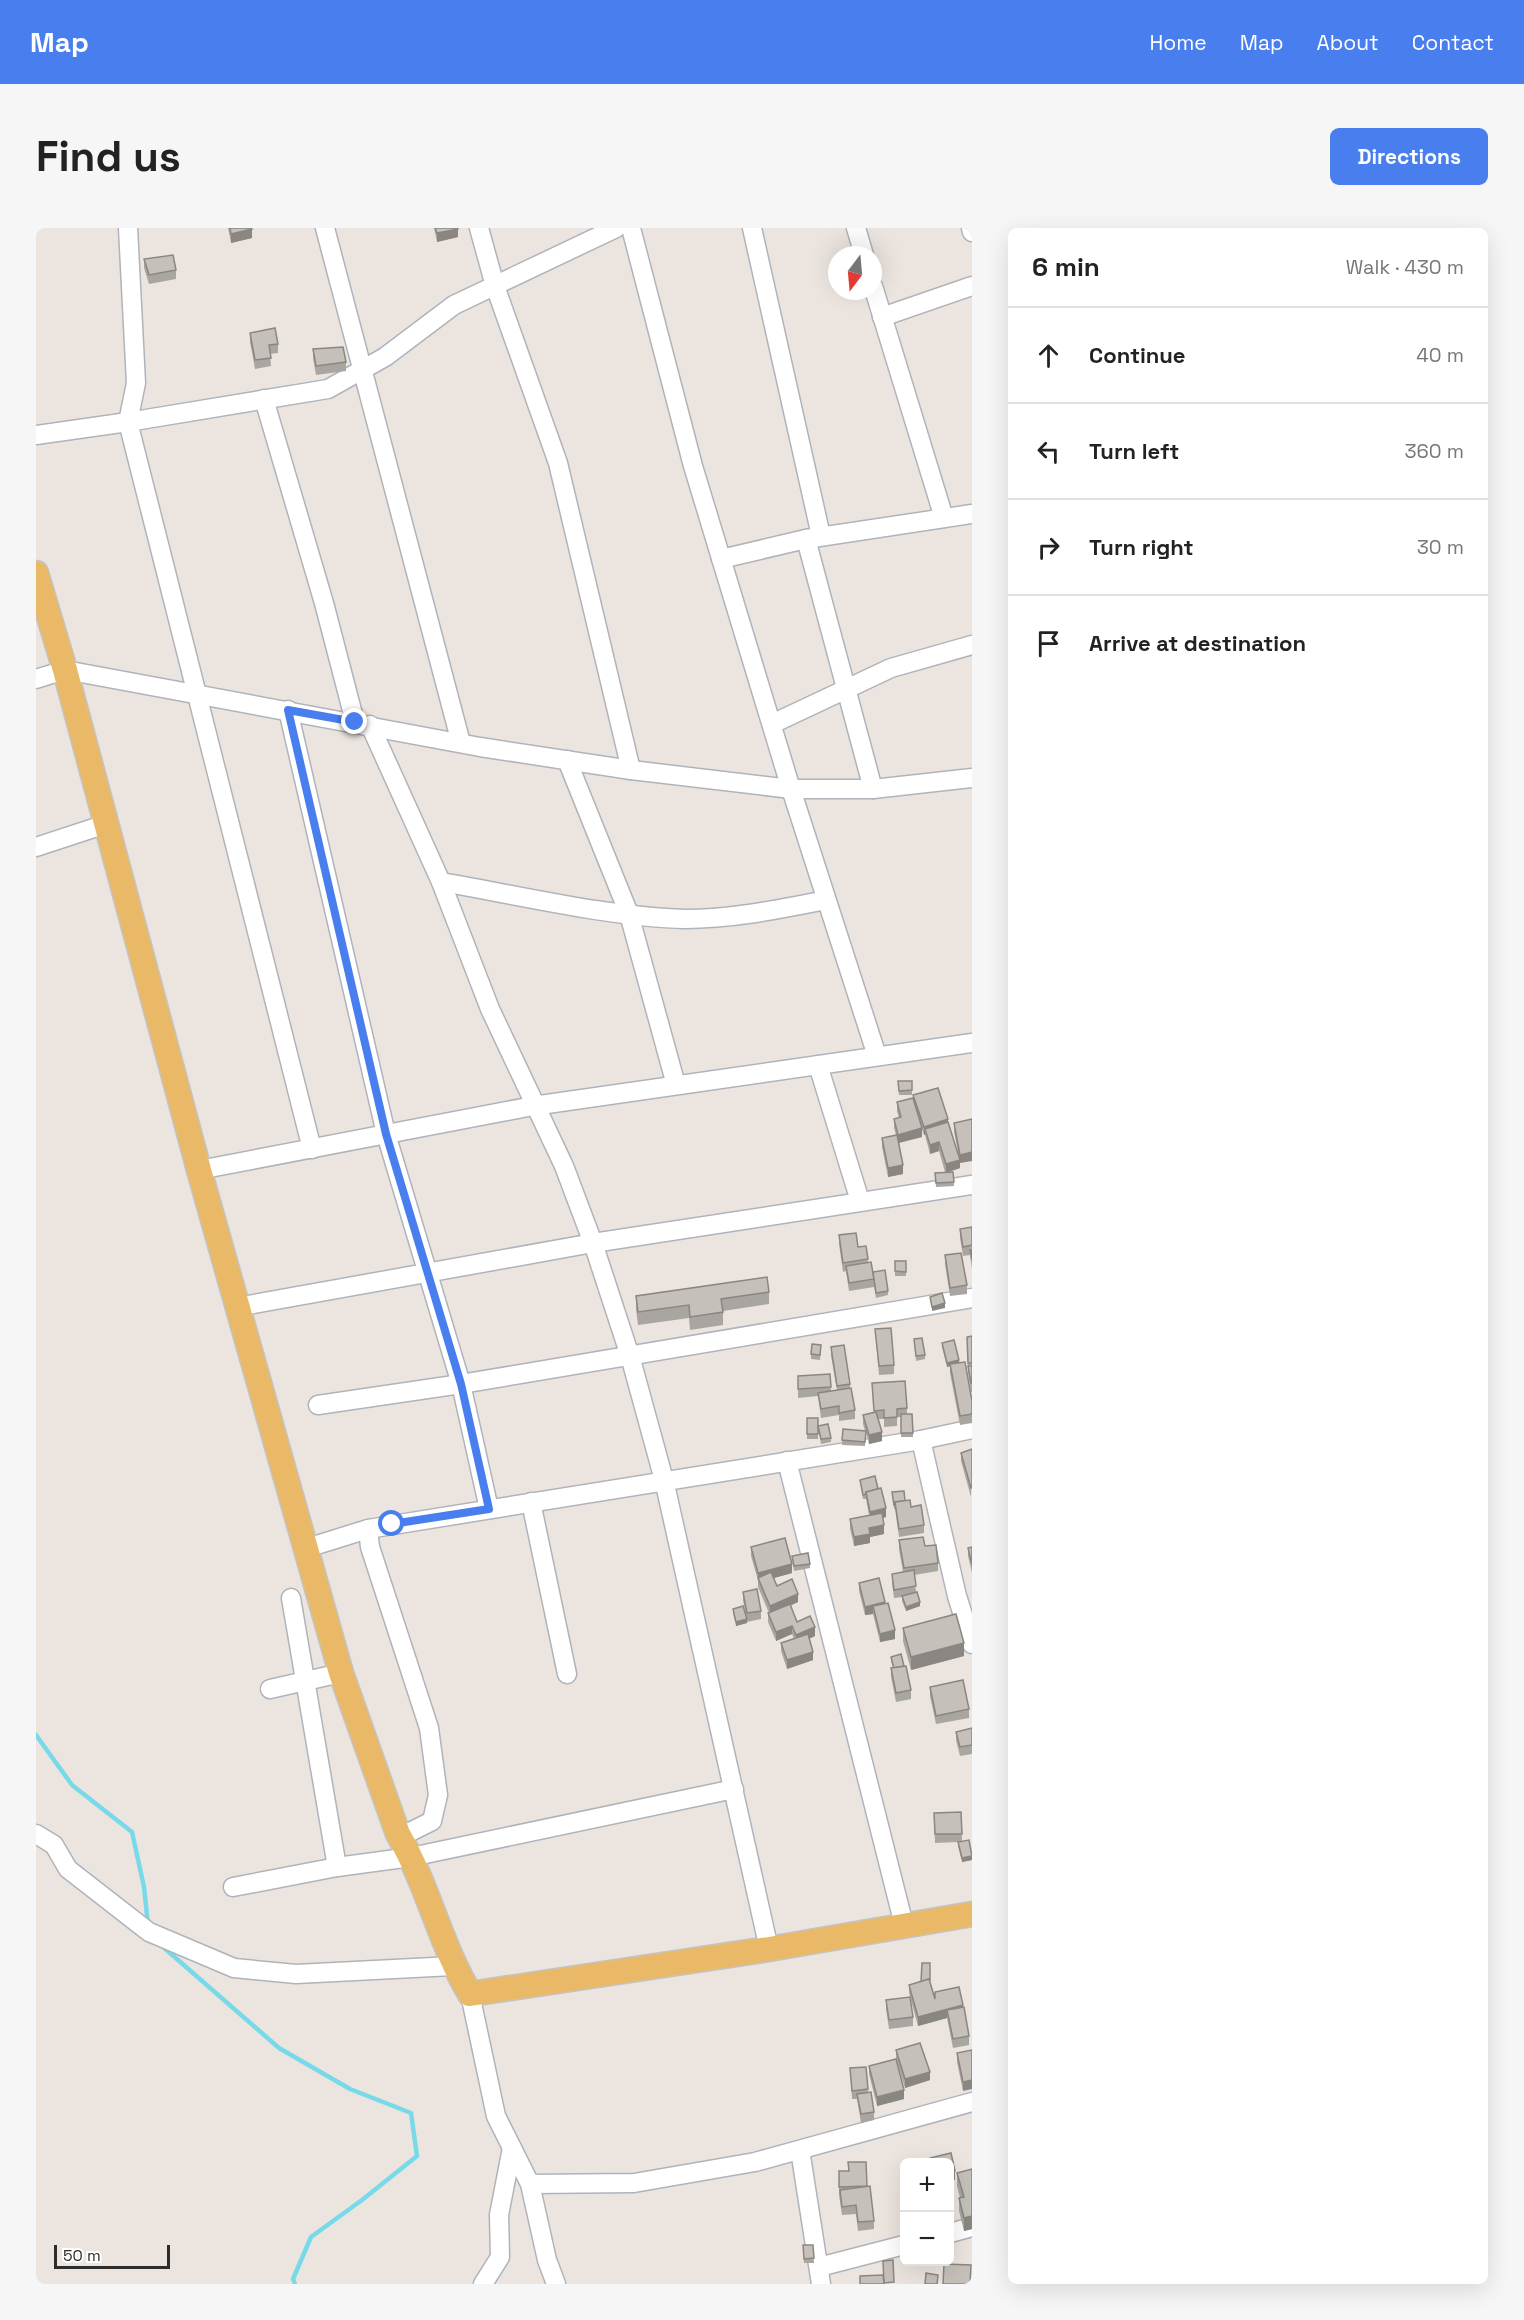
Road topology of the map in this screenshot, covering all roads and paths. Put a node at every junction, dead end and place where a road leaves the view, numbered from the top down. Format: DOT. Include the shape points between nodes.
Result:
graph roads {
  1 [pos="128,228"];
  2 [pos="326,228"];
  3 [pos="479,228"];
  4 [pos="631,228"];
  5 [pos="753,228"];
  6 [pos="855,228"];
  7 [pos="971,228"];
  8 [pos="604,231"];
  9 [pos="972,232"];
  10 [pos="861,246"];
  11 [pos="495,286"];
  12 [pos="972,286"];
  13 [pos="877,300"];
  14 [pos="882,317"];
  15 [pos="364,368"];
  16 [pos="264,399"];
  17 [pos="128,423"];
  18 [pos="36,435"];
  19 [pos="972,514"];
  20 [pos="944,518"];
  21 [pos="814,538"];
  22 [pos="721,559"];
  23 [pos="36,573"];
  24 [pos="972,645"];
  25 [pos="65,670"];
  26 [pos="36,679"];
  27 [pos="846,689"];
  28 [pos="197,693"];
  29 [pos="288,710"];
  30 [pos="363,724"];
  31 [pos="771,724"];
  32 [pos="460,743"];
  33 [pos="567,760"];
  34 [pos="631,770"];
  35 [pos="972,778"];
  36 [pos="791,789"];
  37 [pos="873,789"];
  38 [pos="106,824"];
  39 [pos="36,847"];
  40 [pos="441,882"];
  41 [pos="826,900"];
  42 [pos="630,914"];
  43 [pos="972,1043"];
  44 [pos="877,1056"];
  45 [pos="818,1065"];
  46 [pos="676,1085"];
  47 [pos="533,1106"];
  48 [pos="386,1134"];
  49 [pos="312,1149"];
  50 [pos="199,1170"];
  51 [pos="972,1185"];
  52 [pos="860,1201"];
  53 [pos="593,1243"];
  54 [pos="425,1272"];
  55 [pos="972,1298"];
  56 [pos="237,1307"];
  57 [pos="630,1356"];
  58 [pos="461,1384"];
  59 [pos="318,1405"];
  60 [pos="972,1429"];
  61 [pos="921,1440"];
  62 [pos="787,1461"];
  63 [pos="664,1480"];
  64 [pos="531,1502"];
  65 [pos="489,1509"];
  66 [pos="368,1529"];
  67 [pos="307,1548"];
  68 [pos="291,1598"];
  69 [pos="972,1644"];
  70 [pos="341,1673"];
  71 [pos="567,1674"];
  72 [pos="304,1683"];
  73 [pos="270,1689"];
  74 [pos="734,1789"];
  75 [pos="36,1834"];
  76 [pos="398,1834"];
  77 [pos="411,1857"];
  78 [pos="337,1867"];
  79 [pos="233,1887"];
  80 [pos="972,1914"];
  81 [pos="904,1925"];
  82 [pos="769,1949"];
  83 [pos="453,1966"];
  84 [pos="470,1994"];
  85 [pos="972,2102"];
  86 [pos="512,2148"];
  87 [pos="800,2150"];
  88 [pos="530,2184"];
  89 [pos="972,2227"];
  90 [pos="954,2232"];
  91 [pos="900,2246"];
  92 [pos="820,2276"];
  93 [pos="483,2284"];
  94 [pos="556,2284"];
  1 -- 17 [label="street" via="136,383"];
  2 -- 15 [label="street"];
  3 -- 11 [label="street"];
  4 -- 22 [label="street"];
  5 -- 21 [label="street"];
  6 -- 10 [label="street"];
  7 -- 9 [label="street"];
  8 -- 11 [label="street"];
  11 -- 15 [label="street" via="454,305 385,357"];
  11 -- 34 [label="street" via="558,463"];
  12 -- 14 [label="street"];
  13 -- 14 [label="street"];
  14 -- 20 [label="street"];
  15 -- 16 [label="street" via="328,388"];
  15 -- 32 [label="street"];
  16 -- 17 [label="street"];
  16 -- 30 [label="street"];
  17 -- 18 [label="street"];
  17 -- 28 [label="street"];
  19 -- 20 [label="street"];
  20 -- 21 [label="street"];
  21 -- 22 [label="street"];
  21 -- 27 [label="street"];
  22 -- 31 [label="street"];
  23 -- 25 [label="main road"];
  24 -- 27 [label="street" via="891,668"];
  25 -- 26 [label="street"];
  25 -- 28 [label="street"];
  25 -- 38 [label="main road"];
  27 -- 31 [label="street"];
  27 -- 37 [label="street"];
  28 -- 29 [label="street"];
  28 -- 49 [label="street"];
  29 -- 30 [label="street"];
  29 -- 48 [label="street"];
  30 -- 32 [label="street"];
  30 -- 40 [label="street"];
  31 -- 36 [label="street"];
  32 -- 33 [label="street"];
  33 -- 34 [label="street"];
  33 -- 42 [label="street"];
  34 -- 36 [label="street"];
  35 -- 37 [label="street"];
  36 -- 37 [label="street"];
  36 -- 41 [label="street"];
  38 -- 39 [label="street"];
  38 -- 50 [label="main road"];
  40 -- 42 [label="street"];
  40 -- 47 [label="street"];
  41 -- 42 [label="street" via="755,914 686,919"];
  41 -- 44 [label="street"];
  42 -- 46 [label="street"];
  43 -- 44 [label="street"];
  44 -- 45 [label="street"];
  45 -- 46 [label="street"];
  45 -- 52 [label="street"];
  46 -- 47 [label="street"];
  47 -- 48 [label="street"];
  47 -- 53 [label="street" via="564,1166"];
  48 -- 49 [label="street"];
  48 -- 54 [label="street"];
  49 -- 50 [label="street"];
  50 -- 56 [label="main road"];
  51 -- 52 [label="street"];
  52 -- 53 [label="street"];
  53 -- 54 [label="street"];
  53 -- 57 [label="street"];
  54 -- 56 [label="street"];
  54 -- 58 [label="street"];
  55 -- 57 [label="street"];
  56 -- 67 [label="main road"];
  57 -- 58 [label="street"];
  57 -- 63 [label="street"];
  58 -- 59 [label="street"];
  58 -- 65 [label="street"];
  60 -- 61 [label="street"];
  61 -- 62 [label="street"];
  61 -- 69 [label="street"];
  62 -- 63 [label="street"];
  62 -- 81 [label="street"];
  63 -- 64 [label="street"];
  63 -- 74 [label="street"];
  64 -- 65 [label="street"];
  64 -- 71 [label="street"];
  65 -- 66 [label="street"];
  66 -- 67 [label="street"];
  66 -- 76 [label="street" via="370,1547 429,1728 438,1795 432,1821"];
  67 -- 70 [label="main road"];
  68 -- 72 [label="street"];
  70 -- 72 [label="street"];
  70 -- 76 [label="main road"];
  72 -- 73 [label="street"];
  72 -- 78 [label="street"];
  74 -- 77 [label="street"];
  74 -- 82 [label="street"];
  75 -- 83 [label="street" via="54,1845 68,1869 149,1932 234,1968 296,1974"];
  76 -- 77 [label="main road"];
  77 -- 78 [label="street"];
  77 -- 83 [label="main road"];
  78 -- 79 [label="street"];
  80 -- 81 [label="main road"];
  81 -- 82 [label="main road"];
  82 -- 84 [label="main road"];
  83 -- 84 [label="main road"];
  84 -- 86 [label="street" via="496,2116"];
  85 -- 87 [label="street"];
  86 -- 88 [label="street"];
  86 -- 93 [label="street" via="499,2215 500,2256"];
  87 -- 88 [label="street" via="634,2183"];
  87 -- 92 [label="street"];
  88 -- 94 [label="street"];
  89 -- 90 [label="street"];
  91 -- 92 [label="street"];
}
